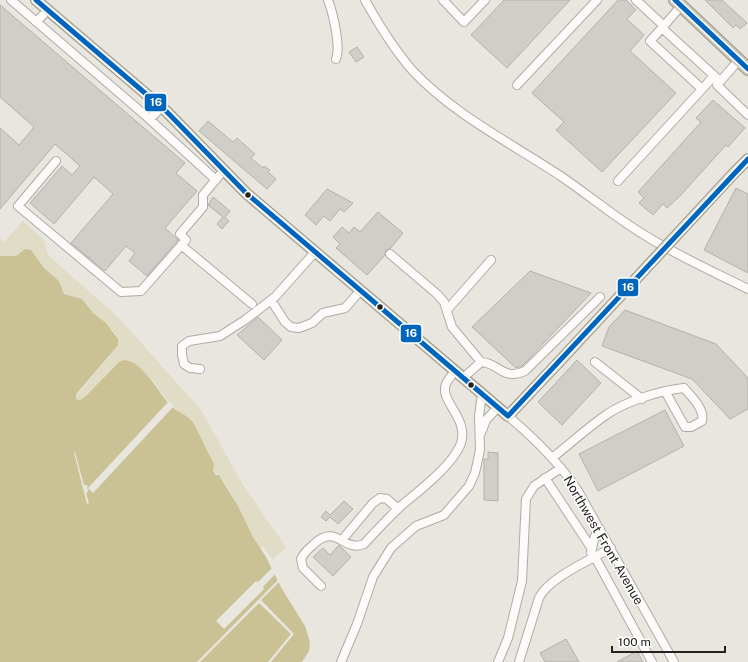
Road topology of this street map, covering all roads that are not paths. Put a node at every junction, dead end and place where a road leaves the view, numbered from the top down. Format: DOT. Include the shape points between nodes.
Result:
graph roads {
  1 [pos="11,0"];
  2 [pos="36,0"];
  3 [pos="328,0"];
  4 [pos="365,0"];
  5 [pos="443,0"];
  6 [pos="484,0"];
  7 [pos="597,0"];
  8 [pos="636,0"];
  9 [pos="678,3"];
  10 [pos="48,10"];
  11 [pos="36,22"];
  12 [pos="663,27"];
  13 [pos="336,59"];
  14 [pos="744,64"];
  15 [pos="717,78"];
  16 [pos="517,84"];
  17 [pos="702,89"];
  18 [pos="162,107"];
  19 [pos="748,115"];
  20 [pos="150,120"];
  21 [pos="748,158"];
  22 [pos="56,161"];
  23 [pos="223,171"];
  24 [pos="216,180"];
  25 [pos="618,181"];
  26 [pos="181,245"];
  27 [pos="315,252"];
  28 [pos="390,254"];
  29 [pos="490,260"];
  30 [pos="748,289"];
  31 [pos="360,291"];
  32 [pos="600,296"];
  33 [pos="271,300"];
  34 [pos="252,304"];
  35 [pos="447,310"];
  36 [pos="482,362"];
  37 [pos="594,362"];
  38 [pos="200,369"];
  39 [pos="459,375"];
  40 [pos="665,391"];
  41 [pos="482,394"];
  42 [pos="642,399"];
  43 [pos="498,407"];
  44 [pos="508,416"];
  45 [pos="480,438"];
  46 [pos="552,458"];
  47 [pos="561,468"];
  48 [pos="545,478"];
  49 [pos="398,509"];
  50 [pos="600,529"];
  51 [pos="342,540"];
  52 [pos="611,548"];
  53 [pos="592,549"];
  54 [pos="592,559"];
  55 [pos="321,586"];
  56 [pos="341,662"];
  57 [pos="498,662"];
  58 [pos="519,662"];
  59 [pos="652,662"];
  60 [pos="674,662"];
  1 -- 11 [label="street"];
  2 -- 10 [label="main road, Northwest Front Avenue"];
  3 -- 13 [label="street" via="338,51"];
  4 -- 30 [label="street" via="402,57 450,104 578,188 645,236"];
  5 -- 6 [label="street" via="464,22"];
  7 -- 16 [label="street"];
  8 -- 12 [label="street"];
  9 -- 12 [label="street"];
  9 -- 14 [label="highway"];
  10 -- 11 [label="street"];
  10 -- 18 [label="main road, Northwest Front Avenue"];
  11 -- 20 [label="street"];
  12 -- 15 [label="street"];
  12 -- 17 [label="street" via="650,40"];
  14 -- 15 [label="street"];
  15 -- 17 [label="street"];
  15 -- 19 [label="street" via="717,85"];
  17 -- 25 [label="street"];
  18 -- 20 [label="street"];
  18 -- 23 [label="main road, Northwest Front Avenue"];
  20 -- 24 [label="street"];
  21 -- 44 [label="main road, bridge"];
  22 -- 26 [label="street" via="18,206 121,292 142,291"];
  23 -- 24 [label="street"];
  23 -- 27 [label="main road, Northwest Front Avenue"];
  24 -- 26 [label="street" via="203,194 203,207 180,234 186,240"];
  26 -- 34 [label="street"];
  27 -- 31 [label="main road, Northwest Front Avenue"];
  27 -- 33 [label="street"];
  28 -- 35 [label="street" via="437,294"];
  29 -- 35 [label="street"];
  31 -- 33 [label="street" via="345,308 323,313 299,328 291,327 285,322"];
  31 -- 39 [label="main road, Northwest Front Avenue"];
  32 -- 36 [label="street" via="524,371 506,374"];
  33 -- 38 [label="street" via="220,336 188,341 182,346 184,364 190,368"];
  35 -- 36 [label="street" via="452,326"];
  36 -- 39 [label="street"];
  37 -- 42 [label="street"];
  39 -- 41 [label="main road, Northwest Front Avenue"];
  39 -- 49 [label="street" via="446,383 445,390 462,425 459,447 417,494"];
  40 -- 40 [label="street" via="684,388 695,400 702,420 685,427"];
  40 -- 42 [label="street"];
  41 -- 43 [label="main road, Northwest Front Avenue"];
  41 -- 45 [label="street"];
  42 -- 46 [label="street" via="607,414"];
  43 -- 44 [label="main road, Northwest Front Avenue"];
  43 -- 45 [label="street" via="486,420"];
  44 -- 46 [label="street, Northwest Front Avenue"];
  45 -- 56 [label="street" via="475,473 459,499 444,515 416,526 403,536 381,562 373,576 358,624"];
  46 -- 47 [label="street, Northwest Front Avenue"];
  47 -- 48 [label="street"];
  47 -- 50 [label="street, Northwest Front Avenue" via="581,495"];
  48 -- 53 [label="street"];
  48 -- 57 [label="street" via="534,486 526,499 522,581 508,638"];
  49 -- 51 [label="street" via="364,544 355,546"];
  49 -- 51 [label="street" via="387,499 380,498"];
  50 -- 52 [label="street, Northwest Front Avenue"];
  50 -- 53 [label="street" via="595,536"];
  51 -- 55 [label="street" via="330,535 323,537 312,545 301,559 303,568"];
  52 -- 54 [label="street"];
  52 -- 60 [label="street, Northwest Front Avenue"];
  53 -- 54 [label="street"];
  54 -- 58 [label="street" via="549,584 541,593"];
  54 -- 59 [label="street"];
}
